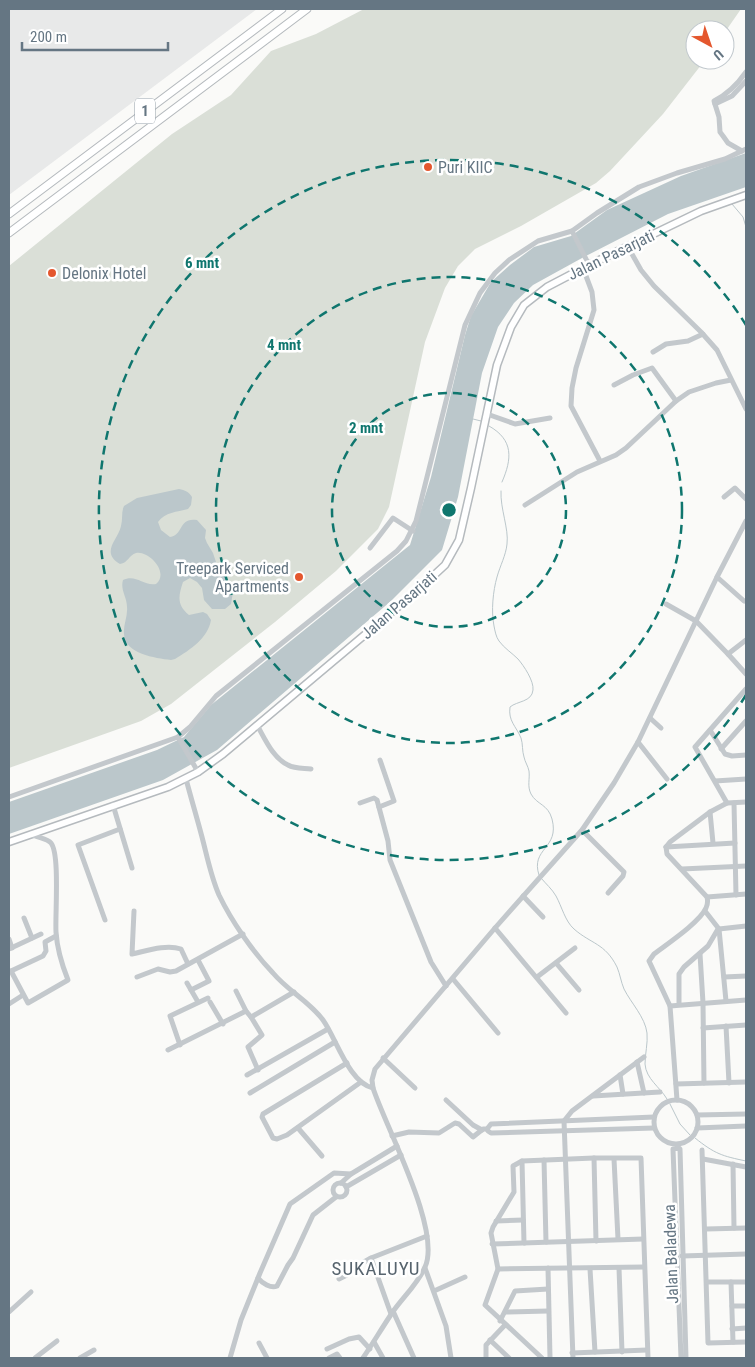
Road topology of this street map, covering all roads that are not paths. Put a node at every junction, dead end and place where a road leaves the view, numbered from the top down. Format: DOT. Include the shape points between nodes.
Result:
graph roads {
  1 [pos="282,9"];
  2 [pos="307,9"];
  3 [pos="746,72"];
  4 [pos="746,81"];
  5 [pos="714,102"];
  6 [pos="744,150"];
  7 [pos="746,195"];
  8 [pos="9,214"];
  9 [pos="9,233"];
  10 [pos="574,233"];
  11 [pos="628,247"];
  12 [pos="586,266"];
  13 [pos="703,334"];
  14 [pos="653,352"];
  15 [pos="731,380"];
  16 [pos="614,385"];
  17 [pos="676,401"];
  18 [pos="746,409"];
  19 [pos="487,414"];
  20 [pos="550,418"];
  21 [pos="600,462"];
  22 [pos="724,497"];
  23 [pos="746,499"];
  24 [pos="525,505"];
  25 [pos="746,522"];
  26 [pos="413,531"];
  27 [pos="370,548"];
  28 [pos="717,577"];
  29 [pos="744,601"];
  30 [pos="666,604"];
  31 [pos="696,621"];
  32 [pos="746,640"];
  33 [pos="728,654"];
  34 [pos="746,674"];
  35 [pos="746,689"];
  36 [pos="650,718"];
  37 [pos="746,721"];
  38 [pos="257,725"];
  39 [pos="661,728"];
  40 [pos="710,730"];
  41 [pos="178,737"];
  42 [pos="638,742"];
  43 [pos="721,748"];
  44 [pos="746,755"];
  45 [pos="380,760"];
  46 [pos="196,769"];
  47 [pos="311,769"];
  48 [pos="186,779"];
  49 [pos="667,779"];
  50 [pos="746,779"];
  51 [pos="715,781"];
  52 [pos="9,797"];
  53 [pos="746,802"];
  54 [pos="360,803"];
  55 [pos="727,803"];
  56 [pos="734,803"];
  57 [pos="113,805"];
  58 [pos="379,807"];
  59 [pos="710,812"];
  60 [pos="120,829"];
  61 [pos="582,830"];
  62 [pos="31,834"];
  63 [pos="9,842"];
  64 [pos="713,843"];
  65 [pos="735,843"];
  66 [pos="666,848"];
  67 [pos="736,866"];
  68 [pos="746,866"];
  69 [pos="132,868"];
  70 [pos="682,869"];
  71 [pos="608,893"];
  72 [pos="746,894"];
  73 [pos="736,895"];
  74 [pos="523,896"];
  75 [pos="707,896"];
  76 [pos="134,911"];
  77 [pos="705,911"];
  78 [pos="543,917"];
  79 [pos="24,918"];
  80 [pos="105,920"];
  81 [pos="746,926"];
  82 [pos="495,928"];
  83 [pos="718,929"];
  84 [pos="41,934"];
  85 [pos="242,934"];
  86 [pos="56,936"];
  87 [pos="32,938"];
  88 [pos="9,939"];
  89 [pos="10,948"];
  90 [pos="575,948"];
  91 [pos="700,954"];
  92 [pos="198,960"];
  93 [pos="556,963"];
  94 [pos="188,964"];
  95 [pos="10,972"];
  96 [pos="746,976"];
  97 [pos="137,977"];
  98 [pos="537,977"];
  99 [pos="724,978"];
  100 [pos="453,979"];
  101 [pos="187,983"];
  102 [pos="446,986"];
  103 [pos="191,990"];
  104 [pos="579,990"];
  105 [pos="236,992"];
  106 [pos="294,992"];
  107 [pos="23,995"];
  108 [pos="746,1000"];
  109 [pos="726,1001"];
  110 [pos="198,1002"];
  111 [pos="703,1002"];
  112 [pos="9,1004"];
  113 [pos="679,1004"];
  114 [pos="670,1006"];
  115 [pos="246,1011"];
  116 [pos="566,1013"];
  117 [pos="251,1017"];
  118 [pos="222,1024"];
  119 [pos="746,1025"];
  120 [pos="726,1026"];
  121 [pos="328,1028"];
  122 [pos="704,1028"];
  123 [pos="498,1033"];
  124 [pos="335,1042"];
  125 [pos="180,1045"];
  126 [pos="168,1050"];
  127 [pos="644,1057"];
  128 [pos="383,1058"];
  129 [pos="637,1062"];
  130 [pos="347,1063"];
  131 [pos="258,1070"];
  132 [pos="247,1075"];
  133 [pos="620,1075"];
  134 [pos="361,1082"];
  135 [pos="746,1082"];
  136 [pos="704,1083"];
  137 [pos="729,1083"];
  138 [pos="676,1084"];
  139 [pos="373,1088"];
  140 [pos="415,1088"];
  141 [pos="660,1092"];
  142 [pos="250,1093"];
  143 [pos="644,1093"];
  144 [pos="623,1094"];
  145 [pos="592,1096"];
  146 [pos="446,1100"];
  147 [pos="677,1100"];
  148 [pos="746,1114"];
  149 [pos="697,1115"];
  150 [pos="654,1116"];
  151 [pos="564,1121"];
  152 [pos="746,1126"];
  153 [pos="298,1128"];
  154 [pos="654,1128"];
  155 [pos="698,1128"];
  156 [pos="484,1129"];
  157 [pos="564,1131"];
  158 [pos="392,1136"];
  159 [pos="397,1146"];
  160 [pos="702,1150"];
  161 [pos="400,1155"];
  162 [pos="322,1156"];
  163 [pos="594,1158"];
  164 [pos="564,1159"];
  165 [pos="614,1159"];
  166 [pos="703,1159"];
  167 [pos="544,1160"];
  168 [pos="522,1161"];
  169 [pos="368,1164"];
  170 [pos="733,1164"];
  171 [pos="746,1167"];
  172 [pos="373,1171"];
  173 [pos="351,1174"];
  174 [pos="341,1183"];
  175 [pos="346,1187"];
  176 [pos="336,1196"];
  177 [pos="523,1220"];
  178 [pos="496,1221"];
  179 [pos="734,1228"];
  180 [pos="746,1228"];
  181 [pos="706,1229"];
  182 [pos="426,1236"];
  183 [pos="618,1239"];
  184 [pos="643,1239"];
  185 [pos="568,1241"];
  186 [pos="596,1241"];
  187 [pos="546,1242"];
  188 [pos="524,1243"];
  189 [pos="492,1244"];
  190 [pos="746,1254"];
  191 [pos="707,1255"];
  192 [pos="680,1256"];
  193 [pos="371,1258"];
  194 [pos="644,1267"];
  195 [pos="425,1268"];
  196 [pos="548,1268"];
  197 [pos="619,1268"];
  198 [pos="568,1269"];
  199 [pos="590,1269"];
  200 [pos="498,1270"];
  201 [pos="465,1277"];
  202 [pos="258,1278"];
  203 [pos="339,1279"];
  204 [pos="707,1282"];
  205 [pos="732,1282"];
  206 [pos="746,1282"];
  207 [pos="548,1289"];
  208 [pos="434,1291"];
  209 [pos="31,1292"];
  210 [pos="732,1306"];
  211 [pos="746,1306"];
  212 [pos="548,1311"];
  213 [pos="9,1312"];
  214 [pos="505,1312"];
  215 [pos="392,1313"];
  216 [pos="502,1323"];
  217 [pos="746,1328"];
  218 [pos="732,1329"];
  219 [pos="490,1340"];
  220 [pos="58,1341"];
  221 [pos="374,1342"];
  222 [pos="733,1342"];
  223 [pos="746,1342"];
  224 [pos="259,1343"];
  225 [pos="327,1349"];
  226 [pos="370,1349"];
  227 [pos="94,1350"];
  228 [pos="647,1350"];
  229 [pos="595,1352"];
  230 [pos="622,1352"];
  231 [pos="572,1355"];
  232 [pos="35,1358"];
  233 [pos="80,1358"];
  234 [pos="230,1358"];
  235 [pos="266,1358"];
  236 [pos="329,1358"];
  237 [pos="340,1358"];
  238 [pos="363,1358"];
  239 [pos="383,1358"];
  240 [pos="414,1358"];
  241 [pos="451,1358"];
  242 [pos="486,1358"];
  243 [pos="509,1358"];
  244 [pos="542,1358"];
  245 [pos="550,1358"];
  246 [pos="648,1358"];
  247 [pos="681,1358"];
  248 [pos="686,1358"];
  1 -- 8 [label="highway, 1"];
  2 -- 9 [label="highway, 1"];
  3 -- 5 [label="street" via="730,91"];
  4 -- 5 [label="street" via="732,96"];
  5 -- 6 [label="street" via="720,117 720,132 728,143"];
  6 -- 10 [label="street" via="639,187 597,212"];
  7 -- 11 [label="main road, Jalan Pasarjati" via="700,211"];
  10 -- 12 [label="street"];
  10 -- 26 [label="street" via="543,239 526,248 502,265 480,293 465,325"];
  11 -- 12 [label="main road, Jalan Pasarjati"];
  11 -- 13 [label="street" via="654,286"];
  12 -- 19 [label="main road, Jalan Pasarjati" via="538,293 520,312 497,365"];
  12 -- 21 [label="street" via="594,310 576,368 570,406"];
  13 -- 14 [label="street" via="688,341 666,344"];
  13 -- 15 [label="street" via="721,356"];
  15 -- 17 [label="street" via="692,391"];
  15 -- 18 [label="street"];
  16 -- 17 [label="street" via="652,368"];
  17 -- 21 [label="street" via="626,448"];
  19 -- 20 [label="street" via="519,424"];
  19 -- 38 [label="main road, Jalan Pasarjati" via="462,531 444,565"];
  21 -- 24 [label="street" via="577,472"];
  22 -- 23 [label="street" via="735,488"];
  25 -- 28 [label="street"];
  26 -- 27 [label="street" via="392,518"];
  26 -- 41 [label="street" via="397,551 216,696"];
  28 -- 29 [label="street"];
  28 -- 31 [label="street"];
  30 -- 31 [label="street"];
  31 -- 33 [label="street"];
  31 -- 36 [label="street"];
  32 -- 33 [label="street"];
  33 -- 34 [label="street"];
  35 -- 40 [label="street"];
  36 -- 39 [label="street"];
  36 -- 42 [label="street"];
  37 -- 43 [label="street"];
  38 -- 46 [label="main road, Jalan Pasarjati" via="219,758"];
  38 -- 47 [label="street" via="281,761 289,766"];
  40 -- 43 [label="street"];
  40 -- 51 [label="street" via="695,749"];
  41 -- 46 [label="street"];
  41 -- 52 [label="street"];
  42 -- 49 [label="street"];
  42 -- 61 [label="street"];
  43 -- 44 [label="street" via="728,756"];
  45 -- 58 [label="street" via="394,801"];
  46 -- 48 [label="main road, Jalan Pasarjati"];
  48 -- 57 [label="main road, Jalan Pasarjati"];
  48 -- 85 [label="street" via="217,889"];
  50 -- 51 [label="street"];
  51 -- 55 [label="street"];
  53 -- 56 [label="street"];
  54 -- 58 [label="street" via="375,798"];
  55 -- 56 [label="street"];
  55 -- 59 [label="street"];
  56 -- 65 [label="street"];
  57 -- 60 [label="street"];
  57 -- 62 [label="main road, Jalan Pasarjati"];
  58 -- 102 [label="street" via="390,860 431,962"];
  59 -- 64 [label="street"];
  59 -- 66 [label="street"];
  60 -- 69 [label="street"];
  60 -- 80 [label="street" via="78,845"];
  61 -- 71 [label="street" via="624,872"];
  61 -- 74 [label="street"];
  62 -- 63 [label="main road, Jalan Pasarjati"];
  62 -- 86 [label="street" via="47,840 53,848"];
  64 -- 65 [label="street"];
  64 -- 66 [label="street"];
  65 -- 67 [label="street"];
  66 -- 70 [label="street" via="667,854"];
  67 -- 68 [label="street"];
  67 -- 70 [label="street"];
  67 -- 73 [label="street"];
  70 -- 75 [label="street"];
  72 -- 73 [label="street"];
  73 -- 75 [label="street"];
  74 -- 78 [label="street"];
  74 -- 82 [label="street"];
  75 -- 77 [label="street"];
  76 -- 94 [label="street" via="132,954 179,948"];
  77 -- 83 [label="street"];
  77 -- 114 [label="street" via="650,960"];
  79 -- 87 [label="street"];
  81 -- 83 [label="street"];
  82 -- 98 [label="street"];
  82 -- 100 [label="street"];
  83 -- 91 [label="street"];
  83 -- 99 [label="street"];
  84 -- 87 [label="street"];
  85 -- 92 [label="street"];
  85 -- 106 [label="street" via="273,974"];
  86 -- 95 [label="street" via="45,942 43,956"];
  86 -- 107 [label="street" via="68,980 30,1003"];
  87 -- 89 [label="street"];
  88 -- 89 [label="street"];
  90 -- 93 [label="street"];
  91 -- 111 [label="street"];
  91 -- 113 [label="street" via="679,974"];
  92 -- 94 [label="street"];
  92 -- 103 [label="street" via="209,981"];
  93 -- 98 [label="street"];
  93 -- 104 [label="street"];
  94 -- 97 [label="street" via="173,972 158,969"];
  95 -- 107 [label="street"];
  96 -- 99 [label="street"];
  98 -- 116 [label="street"];
  99 -- 109 [label="street"];
  100 -- 102 [label="street"];
  100 -- 123 [label="street"];
  101 -- 103 [label="street"];
  102 -- 128 [label="street"];
  103 -- 110 [label="street"];
  105 -- 115 [label="street"];
  106 -- 117 [label="street"];
  106 -- 121 [label="street" via="316,1011"];
  107 -- 112 [label="street"];
  108 -- 109 [label="street"];
  109 -- 111 [label="street"];
  110 -- 118 [label="street" via="209,1000"];
  110 -- 125 [label="street" via="169,1017"];
  111 -- 113 [label="street"];
  111 -- 122 [label="street"];
  113 -- 114 [label="street"];
  114 -- 138 [label="street"];
  115 -- 117 [label="street"];
  115 -- 118 [label="street"];
  117 -- 131 [label="street" via="262,1035 248,1048"];
  118 -- 125 [label="street"];
  119 -- 120 [label="street"];
  120 -- 122 [label="street"];
  120 -- 137 [label="street"];
  121 -- 124 [label="street"];
  121 -- 131 [label="street"];
  122 -- 136 [label="street"];
  124 -- 130 [label="street"];
  124 -- 142 [label="street"];
  125 -- 126 [label="street"];
  127 -- 129 [label="street"];
  128 -- 139 [label="street" via="373,1074"];
  128 -- 140 [label="street"];
  129 -- 133 [label="street"];
  129 -- 143 [label="street"];
  130 -- 134 [label="street"];
  130 -- 153 [label="street" via="262,1115 275,1139"];
  131 -- 132 [label="street"];
  133 -- 144 [label="street"];
  133 -- 145 [label="street"];
  134 -- 139 [label="street"];
  134 -- 153 [label="street"];
  135 -- 137 [label="street"];
  136 -- 137 [label="street"];
  136 -- 138 [label="street"];
  138 -- 147 [label="street"];
  139 -- 158 [label="street"];
  141 -- 143 [label="street"];
  143 -- 144 [label="street"];
  144 -- 145 [label="street"];
  145 -- 151 [label="street"];
  146 -- 156 [label="street" via="473,1125"];
  147 -- 149 [label="street" via="690,1104"];
  147 -- 150 [label="street" via="663,1104"];
  148 -- 149 [label="street"];
  149 -- 155 [label="street"];
  150 -- 151 [label="street"];
  150 -- 154 [label="street"];
  151 -- 156 [label="street" via="491,1124"];
  151 -- 157 [label="street"];
  152 -- 155 [label="street"];
  153 -- 162 [label="street"];
  154 -- 155 [label="street" via="661,1139 673,1144 686,1142"];
  154 -- 157 [label="street"];
  156 -- 157 [label="street" via="491,1133"];
  156 -- 158 [label="street" via="473,1137 455,1123 440,1133 409,1132"];
  157 -- 164 [label="street"];
  158 -- 159 [label="street"];
  159 -- 161 [label="street"];
  159 -- 169 [label="street"];
  160 -- 166 [label="street"];
  161 -- 172 [label="street"];
  161 -- 182 [label="street" via="417,1198"];
  163 -- 164 [label="street"];
  163 -- 165 [label="street"];
  163 -- 186 [label="street"];
  164 -- 167 [label="street"];
  164 -- 185 [label="street"];
  165 -- 183 [label="street"];
  165 -- 184 [label="street" via="641,1158"];
  166 -- 170 [label="street"];
  166 -- 181 [label="street"];
  167 -- 168 [label="street"];
  167 -- 187 [label="street"];
  168 -- 177 [label="street"];
  168 -- 178 [label="street" via="513,1166 513,1195"];
  169 -- 172 [label="street"];
  169 -- 173 [label="street"];
  170 -- 171 [label="street"];
  170 -- 179 [label="street"];
  172 -- 175 [label="street"];
  173 -- 174 [label="street"];
  173 -- 202 [label="street" via="334,1173 290,1204"];
  174 -- 175 [label="street"];
  174 -- 176 [label="street" via="334,1186"];
  175 -- 176 [label="street" via="343,1197"];
  176 -- 202 [label="street" via="313,1215 277,1286 272,1287"];
  177 -- 178 [label="street"];
  177 -- 188 [label="street"];
  178 -- 189 [label="street" via="491,1233"];
  179 -- 180 [label="street"];
  179 -- 181 [label="street"];
  181 -- 191 [label="street"];
  182 -- 193 [label="street"];
  182 -- 195 [label="street" via="429,1250"];
  183 -- 184 [label="street"];
  183 -- 186 [label="street"];
  184 -- 194 [label="street"];
  185 -- 186 [label="street"];
  185 -- 187 [label="street"];
  185 -- 198 [label="street"];
  187 -- 188 [label="street"];
  188 -- 189 [label="street"];
  189 -- 200 [label="street"];
  190 -- 191 [label="street"];
  191 -- 192 [label="street"];
  191 -- 204 [label="street"];
  192 -- 192 [label="street, Jalan Baladewa" via="673,1150 677,1148 680,1149"];
  192 -- 247 [label="street, Jalan Baladewa"];
  192 -- 248 [label="street, Jalan Baladewa"];
  193 -- 203 [label="street"];
  193 -- 215 [label="street"];
  194 -- 197 [label="street"];
  194 -- 228 [label="street"];
  195 -- 208 [label="street"];
  195 -- 215 [label="street"];
  196 -- 198 [label="street"];
  196 -- 200 [label="street"];
  196 -- 207 [label="street"];
  197 -- 199 [label="street"];
  197 -- 230 [label="street"];
  198 -- 199 [label="street"];
  198 -- 231 [label="street"];
  199 -- 229 [label="street"];
  200 -- 216 [label="street" via="484,1303"];
  201 -- 208 [label="street"];
  202 -- 234 [label="street"];
  204 -- 205 [label="street"];
  204 -- 222 [label="street" via="708,1343"];
  205 -- 206 [label="street"];
  205 -- 210 [label="street"];
  207 -- 212 [label="street"];
  207 -- 214 [label="street" via="515,1291"];
  208 -- 241 [label="street" via="446,1326"];
  209 -- 213 [label="street"];
  210 -- 211 [label="street"];
  210 -- 218 [label="street"];
  212 -- 214 [label="street"];
  212 -- 245 [label="street"];
  214 -- 216 [label="street"];
  215 -- 221 [label="street"];
  215 -- 240 [label="street"];
  216 -- 219 [label="street"];
  216 -- 244 [label="street"];
  217 -- 218 [label="street"];
  218 -- 222 [label="street"];
  219 -- 242 [label="street" via="485,1349"];
  219 -- 243 [label="street"];
  220 -- 232 [label="street"];
  221 -- 226 [label="street"];
  221 -- 239 [label="street"];
  222 -- 223 [label="street"];
  224 -- 235 [label="street"];
  225 -- 226 [label="street" via="359,1337"];
  226 -- 238 [label="street"];
  227 -- 233 [label="street"];
  228 -- 230 [label="street"];
  228 -- 246 [label="street"];
  229 -- 230 [label="street"];
  229 -- 231 [label="street"];
  236 -- 237 [label="street" via="336,1354"];
}
